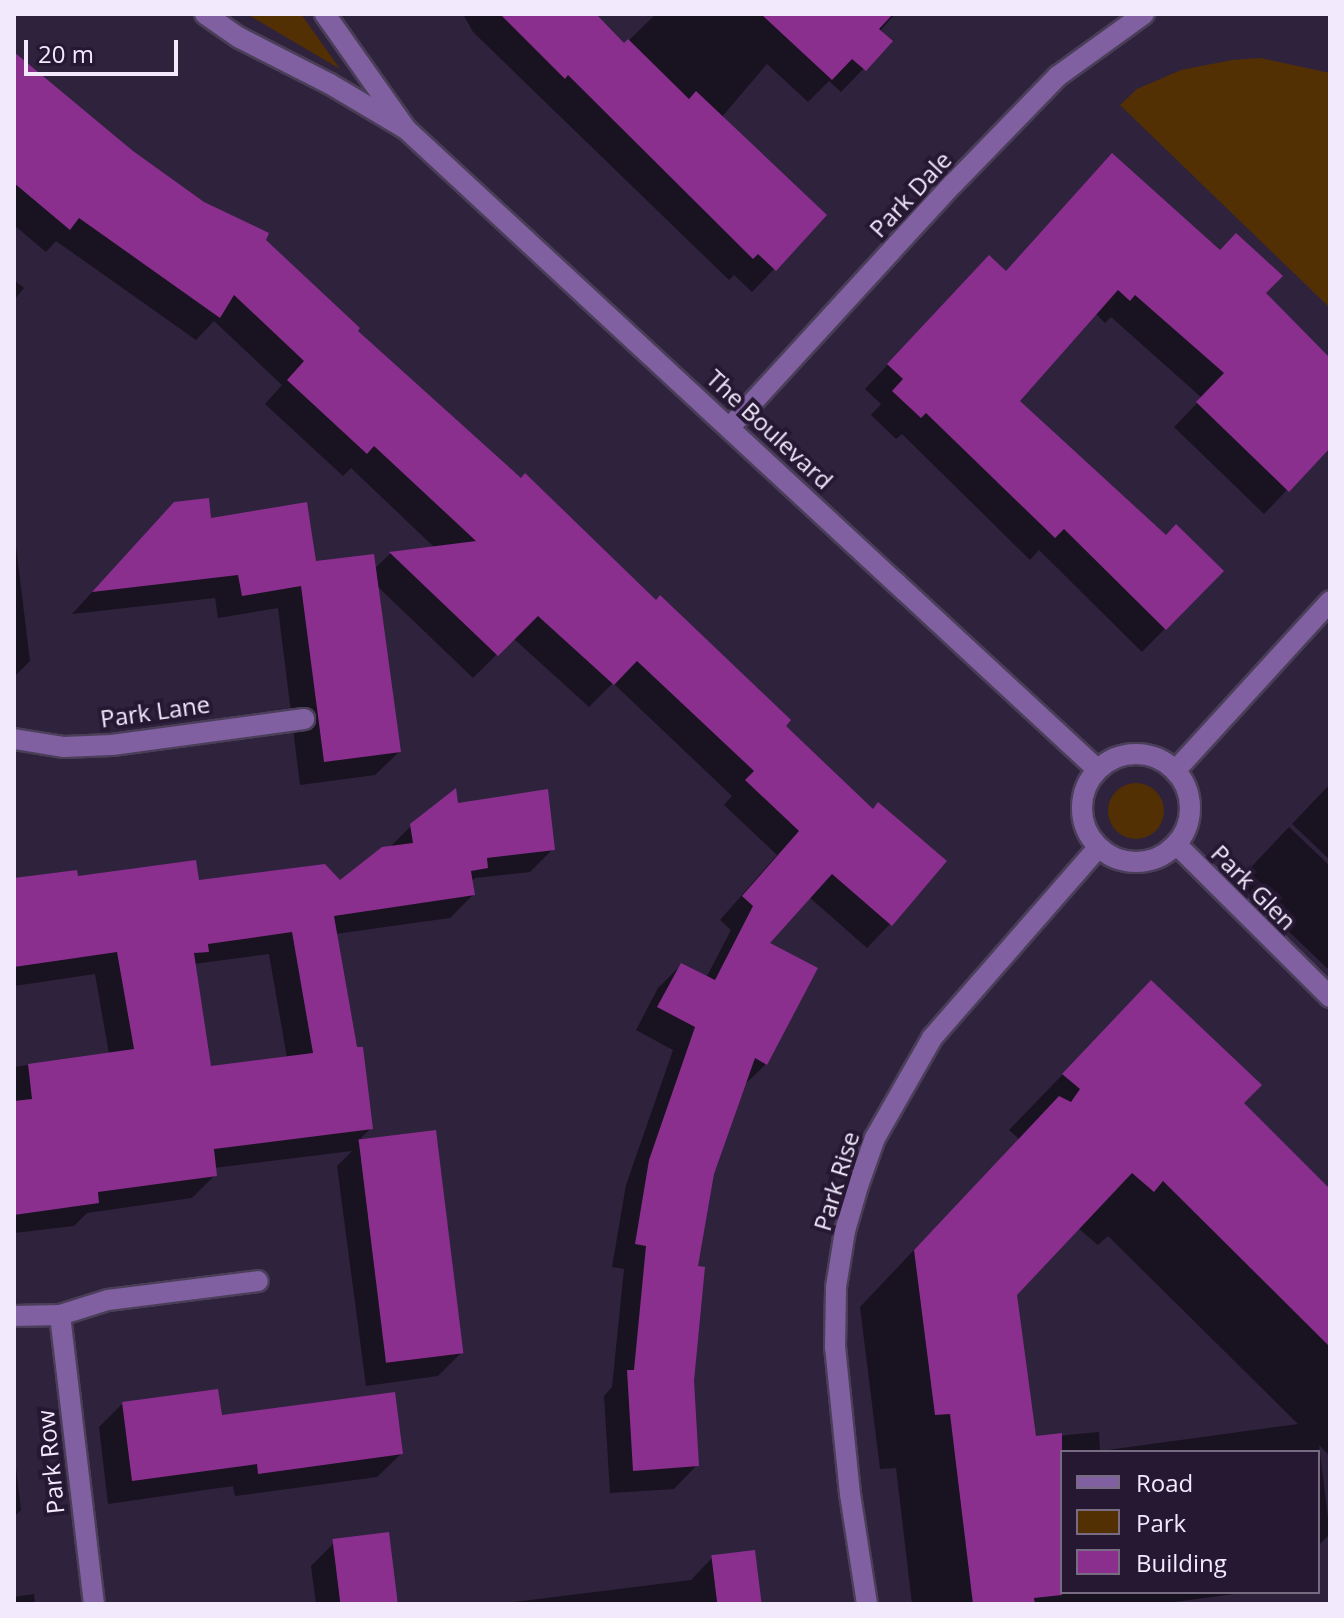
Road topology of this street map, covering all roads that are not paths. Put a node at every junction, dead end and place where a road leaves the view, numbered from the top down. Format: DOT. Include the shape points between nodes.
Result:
graph roads {
  1 [pos="205,14"];
  2 [pos="325,14"];
  3 [pos="1144,14"];
  4 [pos="406,129"];
  5 [pos="730,427"];
  6 [pos="1330,601"];
  7 [pos="304,719"];
  8 [pos="14,739"];
  9 [pos="1097,769"];
  10 [pos="1175,771"];
  11 [pos="1177,845"];
  12 [pos="1098,848"];
  13 [pos="1330,997"];
  14 [pos="258,1281"];
  15 [pos="60,1315"];
  16 [pos="14,1316"];
  17 [pos="94,1604"];
  18 [pos="867,1604"];
  1 -- 4 [label="street, The Boulevard"];
  2 -- 4 [label="street, The Boulevard"];
  3 -- 5 [label="street, Park Dale" via="1058,76"];
  4 -- 5 [label="street, The Boulevard"];
  5 -- 9 [label="street, The Boulevard"];
  6 -- 10 [label="street"];
  7 -- 8 [label="street, Park Lane" via="112,745 64,747"];
  9 -- 10 [label="street" via="1131,753 1151,755"];
  9 -- 12 [label="street" via="1081,808 1085,829"];
  10 -- 11 [label="street" via="1191,802 1189,825"];
  11 -- 12 [label="street" via="1159,859 1138,864 1116,860"];
  11 -- 13 [label="street, Park Glen"];
  12 -- 18 [label="street, Park Rise" via="932,1038 875,1138 858,1186 836,1287 835,1347"];
  14 -- 15 [label="street" via="108,1300"];
  15 -- 16 [label="street"];
  15 -- 17 [label="street, Park Row"];
}
